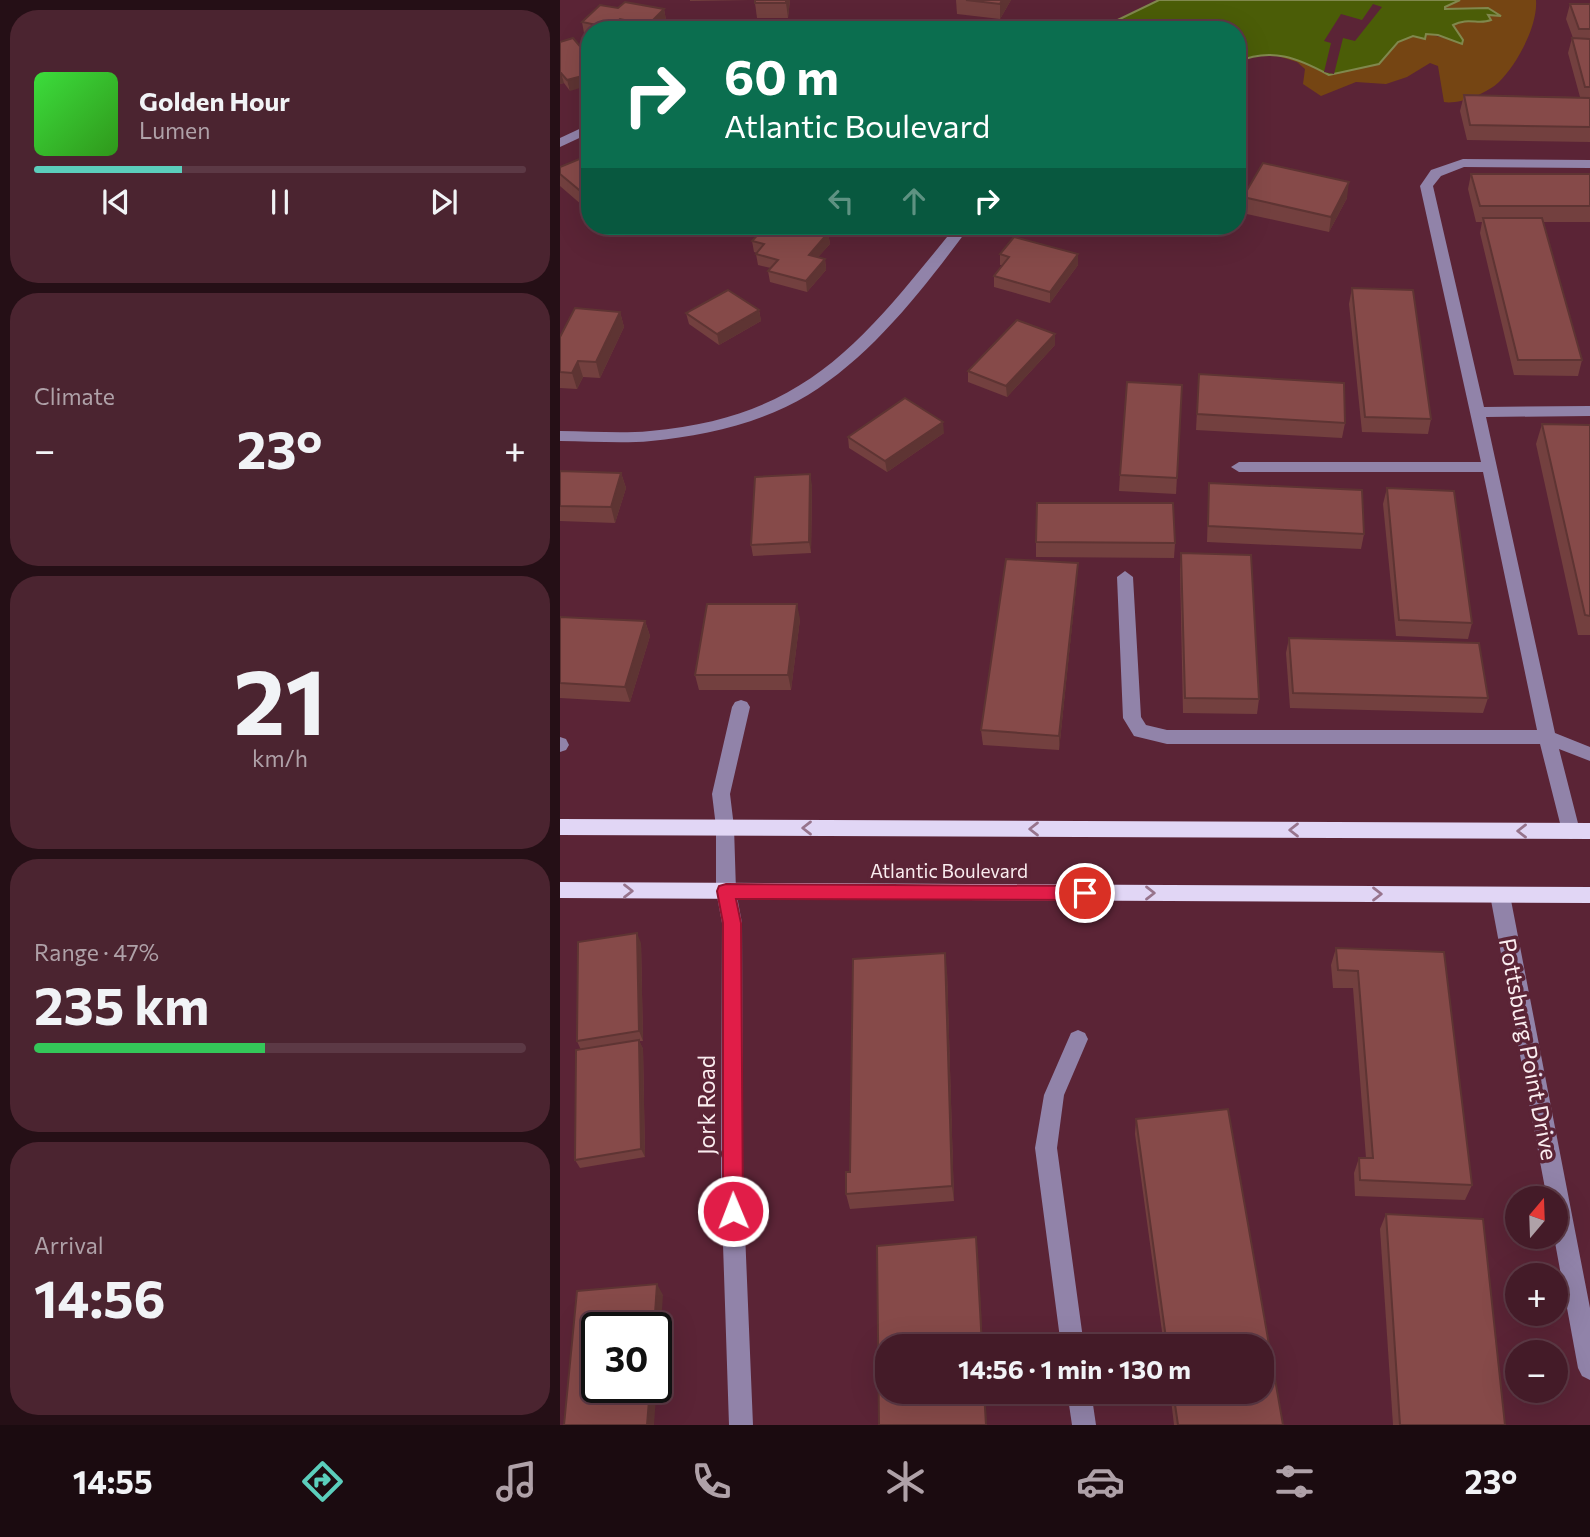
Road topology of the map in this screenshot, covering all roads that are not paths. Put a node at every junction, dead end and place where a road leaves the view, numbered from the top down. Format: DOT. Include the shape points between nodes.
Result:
graph roads {
  1 [pos="581,132"];
  2 [pos="560,143"];
  3 [pos="1590,164"];
  4 [pos="956,235"];
  5 [pos="1590,411"];
  6 [pos="1478,412"];
  7 [pos="560,436"];
  8 [pos="1239,467"];
  9 [pos="1490,467"];
  10 [pos="1125,577"];
  11 [pos="741,707"];
  12 [pos="1547,737"];
  13 [pos="1590,754"];
  14 [pos="560,827"];
  15 [pos="725,827"];
  16 [pos="1581,831"];
  17 [pos="560,890"];
  18 [pos="726,891"];
  19 [pos="1500,895"];
  20 [pos="1590,895"];
  21 [pos="1078,1039"];
  22 [pos="1071,1334"];
  23 [pos="1590,1368"];
  24 [pos="1081,1404"];
  25 [pos="741,1425"];
  26 [pos="1084,1425"];
  1 -- 2 [label="street"];
  3 -- 6 [label="street" via="1463,163 1436,173 1426,186"];
  4 -- 7 [label="street" via="883,323 803,391 707,428 659,436"];
  5 -- 6 [label="street"];
  6 -- 9 [label="street"];
  8 -- 9 [label="street"];
  9 -- 12 [label="street"];
  10 -- 12 [label="street" via="1132,718 1140,731 1167,737"];
  11 -- 15 [label="street, Jork Road" via="721,794"];
  12 -- 13 [label="street"];
  12 -- 16 [label="street"];
  14 -- 15 [label="main road"];
  16 -- 15 [label="main road, one-way"];
  15 -- 18 [label="street, Jork Road"];
  17 -- 18 [label="main road, Atlantic Boulevard, one-way"];
  18 -- 19 [label="main road, Atlantic Boulevard, one-way"];
  18 -- 25 [label="street, Jork Road" via="732,923 732,1184"];
  19 -- 20 [label="main road, Atlantic Boulevard"];
  19 -- 23 [label="street, Pottsburg Point Drive"];
  21 -- 22 [label="street" via="1054,1095 1046,1148"];
  24 -- 26 [label="street"];
}
